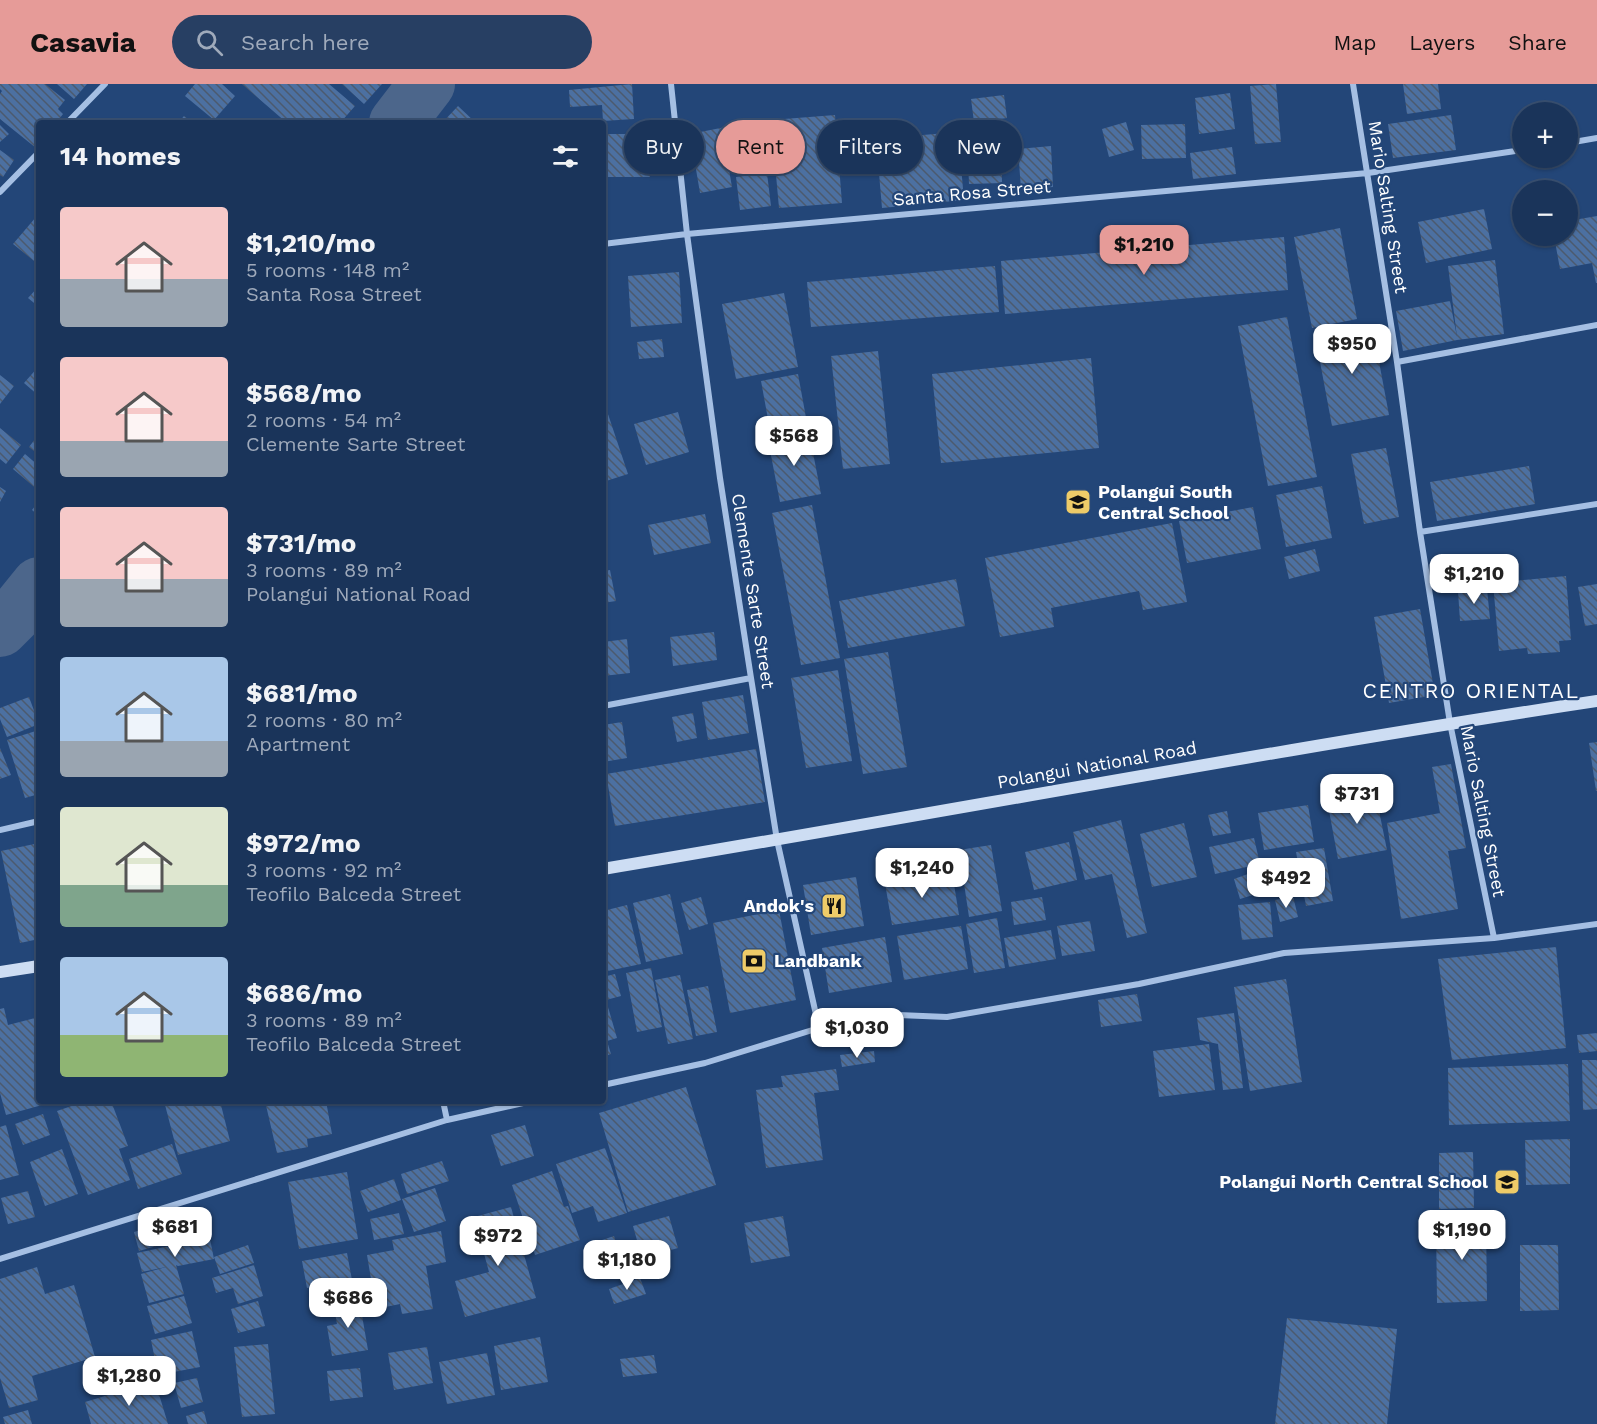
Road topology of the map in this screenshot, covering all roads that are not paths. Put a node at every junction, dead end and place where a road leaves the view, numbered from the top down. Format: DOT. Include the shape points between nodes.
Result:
graph roads {
  1 [pos="105,84"];
  2 [pos="671,84"];
  3 [pos="1353,84"];
  4 [pos="70,120"];
  5 [pos="1597,138"];
  6 [pos="1578,141"];
  7 [pos="1512,151"];
  8 [pos="36,155"];
  9 [pos="1368,173"];
  10 [pos="0,192"];
  11 [pos="687,234"];
  12 [pos="606,244"];
  13 [pos="1597,325"];
  14 [pos="1397,362"];
  15 [pos="1597,504"];
  16 [pos="1420,532"];
  17 [pos="751,678"];
  18 [pos="1597,701"];
  19 [pos="606,705"];
  20 [pos="1450,723"];
  21 [pos="36,822"];
  22 [pos="0,830"];
  23 [pos="777,840"];
  24 [pos="606,868"];
  25 [pos="1597,924"];
  26 [pos="1494,938"];
  27 [pos="36,966"];
  28 [pos="0,972"];
  29 [pos="819,1028"];
  30 [pos="606,1084"];
  31 [pos="444,1104"];
  32 [pos="519,1104"];
  33 [pos="447,1120"];
  34 [pos="0,1259"];
  1 -- 4 [label="street"];
  2 -- 11 [label="street, Clemente Sarte Street"];
  3 -- 9 [label="street, Mario Salting Street"];
  5 -- 6 [label="street"];
  7 -- 9 [label="street, Santa Rosa Street"];
  8 -- 10 [label="street"];
  9 -- 11 [label="street, Santa Rosa Street"];
  9 -- 14 [label="street, Mario Salting Street"];
  11 -- 12 [label="street, Santa Rosa Street"];
  11 -- 17 [label="street, Clemente Sarte Street"];
  13 -- 14 [label="street"];
  14 -- 16 [label="street, Mario Salting Street"];
  15 -- 16 [label="street"];
  16 -- 20 [label="street, Mario Salting Street"];
  17 -- 19 [label="street"];
  17 -- 23 [label="street, Clemente Sarte Street"];
  18 -- 20 [label="main road, Polangui National Road"];
  20 -- 23 [label="main road, Polangui National Road"];
  20 -- 26 [label="street, Mario Salting Street"];
  21 -- 22 [label="street"];
  23 -- 24 [label="main road, Polangui National Road"];
  23 -- 29 [label="street, Clemente Sarte Street"];
  25 -- 26 [label="street"];
  26 -- 29 [label="street" via="1284,953 1139,984 947,1017 874,1014"];
  27 -- 28 [label="main road"];
  29 -- 30 [label="street" via="705,1063"];
  31 -- 33 [label="street"];
  32 -- 33 [label="street"];
  33 -- 34 [label="street"];
}
